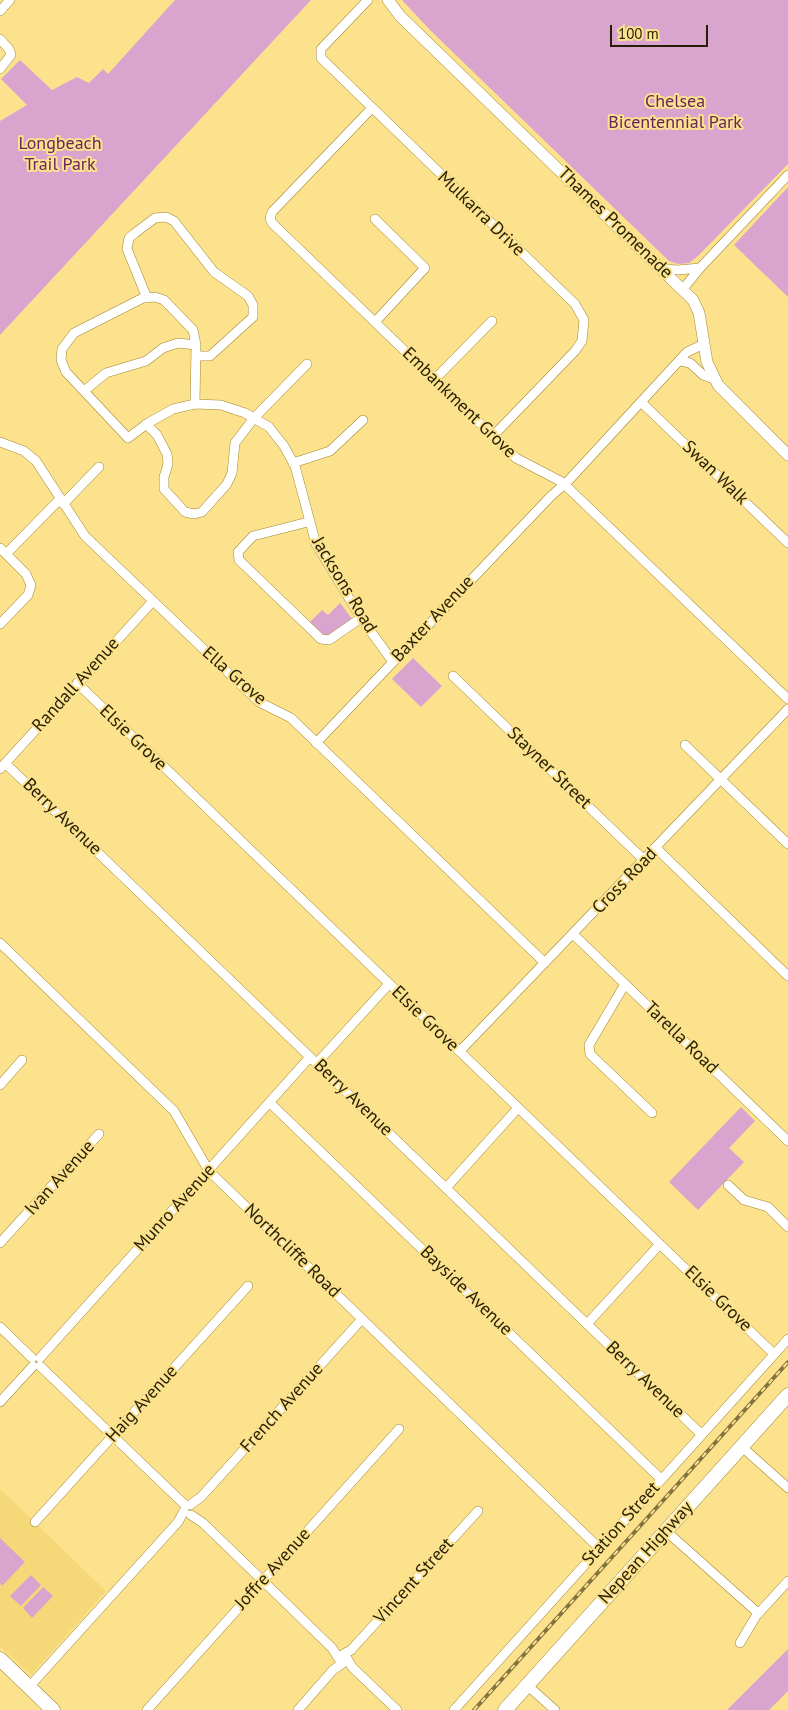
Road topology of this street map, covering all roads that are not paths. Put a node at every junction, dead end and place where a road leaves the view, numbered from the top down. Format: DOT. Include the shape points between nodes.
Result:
graph roads {
  1 [pos="10,0"];
  2 [pos="368,0"];
  3 [pos="379,0"];
  4 [pos="388,0"];
  5 [pos="0,11"];
  6 [pos="400,16"];
  7 [pos="0,39"];
  8 [pos="0,69"];
  9 [pos="372,108"];
  10 [pos="788,175"];
  11 [pos="375,219"];
  12 [pos="700,268"];
  13 [pos="662,269"];
  14 [pos="681,287"];
  15 [pos="147,298"];
  16 [pos="492,321"];
  17 [pos="375,322"];
  18 [pos="196,345"];
  19 [pos="704,347"];
  20 [pos="196,356"];
  21 [pos="681,361"];
  22 [pos="307,364"];
  23 [pos="714,379"];
  24 [pos="434,380"];
  25 [pos="84,391"];
  26 [pos="641,402"];
  27 [pos="195,404"];
  28 [pos="254,418"];
  29 [pos="363,420"];
  30 [pos="146,424"];
  31 [pos="493,436"];
  32 [pos="0,442"];
  33 [pos="786,450"];
  34 [pos="293,463"];
  35 [pos="99,467"];
  36 [pos="563,483"];
  37 [pos="62,501"];
  38 [pos="308,522"];
  39 [pos="788,543"];
  40 [pos="3,551"];
  41 [pos="153,601"];
  42 [pos="361,618"];
  43 [pos="0,624"];
  44 [pos="395,660"];
  45 [pos="453,676"];
  46 [pos="77,683"];
  47 [pos="788,699"];
  48 [pos="788,709"];
  49 [pos="316,743"];
  50 [pos="685,745"];
  51 [pos="2,766"];
  52 [pos="721,780"];
  53 [pos="788,844"];
  54 [pos="656,848"];
  55 [pos="644,860"];
  56 [pos="573,934"];
  57 [pos="0,943"];
  58 [pos="545,963"];
  59 [pos="788,976"];
  60 [pos="389,984"];
  61 [pos="624,984"];
  62 [pos="460,1051"];
  63 [pos="22,1060"];
  64 [pos="314,1060"];
  65 [pos="0,1084"];
  66 [pos="270,1103"];
  67 [pos="518,1108"];
  68 [pos="652,1113"];
  69 [pos="99,1134"];
  70 [pos="788,1141"];
  71 [pos="209,1171"];
  72 [pos="728,1185"];
  73 [pos="446,1188"];
  74 [pos="788,1227"];
  75 [pos="0,1243"];
  76 [pos="660,1244"];
  77 [pos="248,1286"];
  78 [pos="362,1319"];
  79 [pos="587,1324"];
  80 [pos="0,1327"];
  81 [pos="788,1339"];
  82 [pos="774,1354"];
  83 [pos="36,1362"];
  84 [pos="788,1395"];
  85 [pos="0,1402"];
  86 [pos="399,1429"];
  87 [pos="701,1434"];
  88 [pos="113,1436"];
  89 [pos="742,1447"];
  90 [pos="661,1479"];
  91 [pos="788,1488"];
  92 [pos="190,1510"];
  93 [pos="478,1511"];
  94 [pos="35,1522"];
  95 [pos="666,1531"];
  96 [pos="599,1548"];
  97 [pos="263,1581"];
  98 [pos="788,1581"];
  99 [pos="758,1613"];
  100 [pos="740,1642"];
  101 [pos="0,1659"];
  102 [pos="345,1659"];
  103 [pos="527,1685"];
  104 [pos="29,1687"];
  105 [pos="53,1710"];
  106 [pos="147,1710"];
  107 [pos="298,1710"];
  108 [pos="397,1710"];
  109 [pos="454,1710"];
  110 [pos="505,1710"];
  111 [pos="555,1710"];
  1 -- 5 [label="street"];
  2 -- 9 [label="street, Mulkarra Drive" via="319,54"];
  3 -- 6 [label="main road, Thames Promenade"];
  4 -- 6 [label="main road, Thames Promenade"];
  6 -- 13 [label="main road, Thames Promenade"];
  7 -- 8 [label="street" via="11,53"];
  9 -- 17 [label="street, Embankment Grove" via="266,218"];
  9 -- 31 [label="street, Mulkarra Drive" via="575,304 584,320 582,341 576,351"];
  10 -- 12 [label="street"];
  11 -- 17 [label="street" via="425,268"];
  12 -- 13 [label="street"];
  12 -- 14 [label="street"];
  13 -- 14 [label="main road, Thames Promenade"];
  14 -- 19 [label="main road, Thames Promenade" via="698,310"];
  15 -- 18 [label="street" via="164,300 193,330"];
  15 -- 20 [label="street" via="127,249 129,238 155,218 166,216 174,221 214,272 248,296 253,305 253,317 210,356"];
  15 -- 25 [label="street" via="76,332 66,342 61,352 62,364"];
  16 -- 24 [label="street"];
  17 -- 24 [label="street, Embankment Grove"];
  18 -- 20 [label="street"];
  18 -- 25 [label="street" via="178,343 163,348 146,361 106,373"];
  19 -- 21 [label="street, Baxter Avenue" via="690,350"];
  19 -- 23 [label="main road, Thames Promenade"];
  20 -- 27 [label="street"];
  21 -- 23 [label="street" via="689,362 703,375"];
  21 -- 26 [label="street, Baxter Avenue"];
  22 -- 28 [label="street"];
  23 -- 33 [label="main road, Thames Promenade" via="726,395"];
  24 -- 31 [label="street, Embankment Grove"];
  25 -- 30 [label="street, Jacksons Road" via="128,438"];
  26 -- 36 [label="street, Baxter Avenue"];
  26 -- 39 [label="street, Swan Walk"];
  27 -- 28 [label="street, Jacksons Road" via="221,405"];
  27 -- 30 [label="street, Jacksons Road" via="173,408"];
  28 -- 30 [label="street" via="234,443 232,473 227,484 202,512 194,514 185,512 164,490 167,454 157,435"];
  28 -- 34 [label="street, Jacksons Road" via="269,427"];
  29 -- 34 [label="street" via="330,451"];
  31 -- 36 [label="street, Embankment Grove" via="516,458"];
  32 -- 37 [label="street, Ella Grove" via="24,451 36,462"];
  34 -- 38 [label="street, Jacksons Road"];
  35 -- 37 [label="street"];
  36 -- 44 [label="street, Baxter Avenue"];
  36 -- 47 [label="street, Embankment Grove"];
  37 -- 40 [label="street"];
  37 -- 41 [label="street, Ella Grove" via="84,536"];
  38 -- 42 [label="street, Jacksons Road" via="316,544"];
  38 -- 42 [label="street" via="253,536 238,552 238,560 321,639 329,640"];
  40 -- 43 [label="street" via="26,574 31,585 28,595"];
  41 -- 46 [label="street, Randall Avenue"];
  41 -- 49 [label="street, Ella Grove" via="258,702 291,718"];
  42 -- 44 [label="street, Jacksons Road"];
  44 -- 49 [label="street, Baxter Avenue"];
  45 -- 55 [label="street, Stayner Street"];
  46 -- 51 [label="street, Randall Avenue"];
  46 -- 60 [label="street, Elsie Grove"];
  48 -- 52 [label="street, Cross Road"];
  49 -- 58 [label="street, Ella Grove"];
  50 -- 52 [label="street"];
  51 -- 64 [label="street, Berry Avenue"];
  52 -- 53 [label="street"];
  52 -- 54 [label="street, Cross Road"];
  54 -- 55 [label="street, Cross Road"];
  54 -- 59 [label="street"];
  55 -- 56 [label="street, Cross Road"];
  56 -- 58 [label="street, Cross Road"];
  56 -- 61 [label="street, Tarella Road"];
  57 -- 71 [label="street, Northcliffe Road" via="174,1111"];
  58 -- 62 [label="street, Cross Road"];
  60 -- 62 [label="street, Elsie Grove"];
  60 -- 64 [label="street, Munro Avenue"];
  61 -- 68 [label="street" via="590,1045 590,1054"];
  61 -- 70 [label="street, Tarella Road"];
  62 -- 67 [label="street, Elsie Grove"];
  63 -- 65 [label="street"];
  64 -- 66 [label="street, Munro Avenue"];
  64 -- 73 [label="street, Berry Avenue"];
  66 -- 71 [label="street, Munro Avenue"];
  66 -- 90 [label="street, Bayside Avenue"];
  67 -- 73 [label="street"];
  67 -- 76 [label="street, Elsie Grove"];
  69 -- 75 [label="street, Ivan Avenue"];
  71 -- 78 [label="street, Northcliffe Road"];
  71 -- 83 [label="street, Munro Avenue"];
  72 -- 74 [label="street" via="744,1200 768,1207"];
  73 -- 79 [label="street, Berry Avenue"];
  76 -- 79 [label="street"];
  76 -- 82 [label="street, Elsie Grove"];
  77 -- 88 [label="street, Haig Avenue"];
  78 -- 92 [label="street, French Avenue"];
  78 -- 96 [label="street, Northcliffe Road"];
  79 -- 87 [label="street, Berry Avenue"];
  80 -- 83 [label="street"];
  81 -- 82 [label="street, Station Street"];
  82 -- 87 [label="street, Station Street"];
  83 -- 85 [label="street, Munro Avenue"];
  83 -- 88 [label="street"];
  84 -- 89 [label="highway, Nepean Highway"];
  86 -- 97 [label="street, Joffre Avenue"];
  87 -- 90 [label="street, Station Street"];
  88 -- 92 [label="street"];
  88 -- 94 [label="street, Haig Avenue"];
  89 -- 91 [label="street"];
  89 -- 95 [label="highway, Nepean Highway"];
  90 -- 96 [label="street, Station Street"];
  92 -- 97 [label="street"];
  92 -- 104 [label="street, French Avenue"];
  93 -- 102 [label="street, Vincent Street"];
  95 -- 99 [label="street"];
  95 -- 103 [label="highway, Nepean Highway"];
  96 -- 109 [label="street, Station Street"];
  97 -- 102 [label="street"];
  97 -- 106 [label="street, Joffre Avenue"];
  98 -- 99 [label="street"];
  99 -- 100 [label="street"];
  101 -- 104 [label="highway"];
  102 -- 107 [label="street, Vincent Street"];
  102 -- 108 [label="street"];
  103 -- 110 [label="highway, Nepean Highway"];
  103 -- 111 [label="street"];
  104 -- 105 [label="highway"];
}
